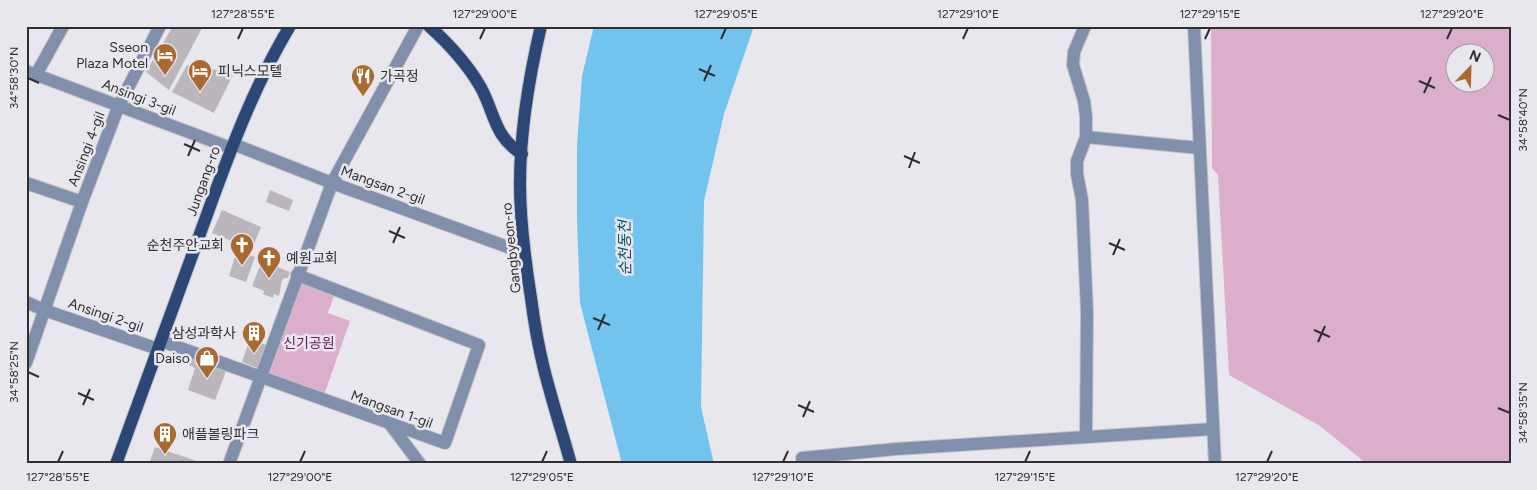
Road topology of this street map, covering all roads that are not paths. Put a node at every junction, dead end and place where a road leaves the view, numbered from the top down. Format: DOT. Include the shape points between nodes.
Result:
graph roads {
  1 [pos="63,26"];
  2 [pos="160,26"];
  3 [pos="290,26"];
  4 [pos="418,26"];
  5 [pos="429,26"];
  6 [pos="541,26"];
  7 [pos="1085,26"];
  8 [pos="1194,26"];
  9 [pos="31,72"];
  10 [pos="119,105"];
  11 [pos="1086,137"];
  12 [pos="232,146"];
  13 [pos="1199,148"];
  14 [pos="522,154"];
  15 [pos="332,182"];
  16 [pos="26,183"];
  17 [pos="82,202"];
  18 [pos="524,253"];
  19 [pos="297,275"];
  20 [pos="26,302"];
  21 [pos="44,310"];
  22 [pos="160,345"];
  23 [pos="26,363"];
  24 [pos="260,378"];
  25 [pos="390,424"];
  26 [pos="1213,429"];
  27 [pos="1086,436"];
  28 [pos="116,464"];
  29 [pos="229,464"];
  30 [pos="420,464"];
  31 [pos="571,464"];
  32 [pos="803,464"];
  33 [pos="1215,464"];
  1 -- 9 [label="street, Ansingi 3-gil"];
  2 -- 10 [label="street, Ansingi 4-gil"];
  3 -- 12 [label="main road, Jungang-ro" via="272,56"];
  4 -- 15 [label="street"];
  5 -- 14 [label="main road" via="461,57 480,87 500,135"];
  6 -- 14 [label="main road, Gangbyeon-ro"];
  7 -- 11 [label="street" via="1074,52 1073,66 1084,101"];
  8 -- 13 [label="street"];
  9 -- 10 [label="street, Ansingi 3-gil"];
  10 -- 12 [label="street, Ansingi 3-gil"];
  10 -- 17 [label="street, Ansingi 4-gil"];
  11 -- 13 [label="street"];
  11 -- 27 [label="street" via="1077,161 1077,174 1082,200 1087,312"];
  12 -- 15 [label="street, Mangsan 2-gil"];
  12 -- 22 [label="main road, Jungang-ro"];
  13 -- 26 [label="street"];
  14 -- 18 [label="main road, Gangbyeon-ro" via="520,184"];
  15 -- 18 [label="street, Mangsan 2-gil"];
  15 -- 19 [label="street"];
  16 -- 17 [label="street, Ansingi 4-gil"];
  17 -- 21 [label="street, Ansingi 4-gil"];
  18 -- 31 [label="main road, Gangbyeon-ro" via="544,368"];
  19 -- 24 [label="street"];
  19 -- 25 [label="street, Mangsan 1-gil" via="479,345 445,443"];
  20 -- 21 [label="street, Ansingi 2-gil"];
  21 -- 22 [label="street, Ansingi 2-gil"];
  21 -- 23 [label="street"];
  22 -- 24 [label="street, Mangsan 1-gil"];
  22 -- 28 [label="main road, Jungang-ro"];
  24 -- 25 [label="street, Mangsan 1-gil"];
  24 -- 29 [label="street"];
  25 -- 30 [label="street"];
  26 -- 27 [label="street"];
  26 -- 33 [label="street"];
  27 -- 32 [label="street" via="802,458"];
}
